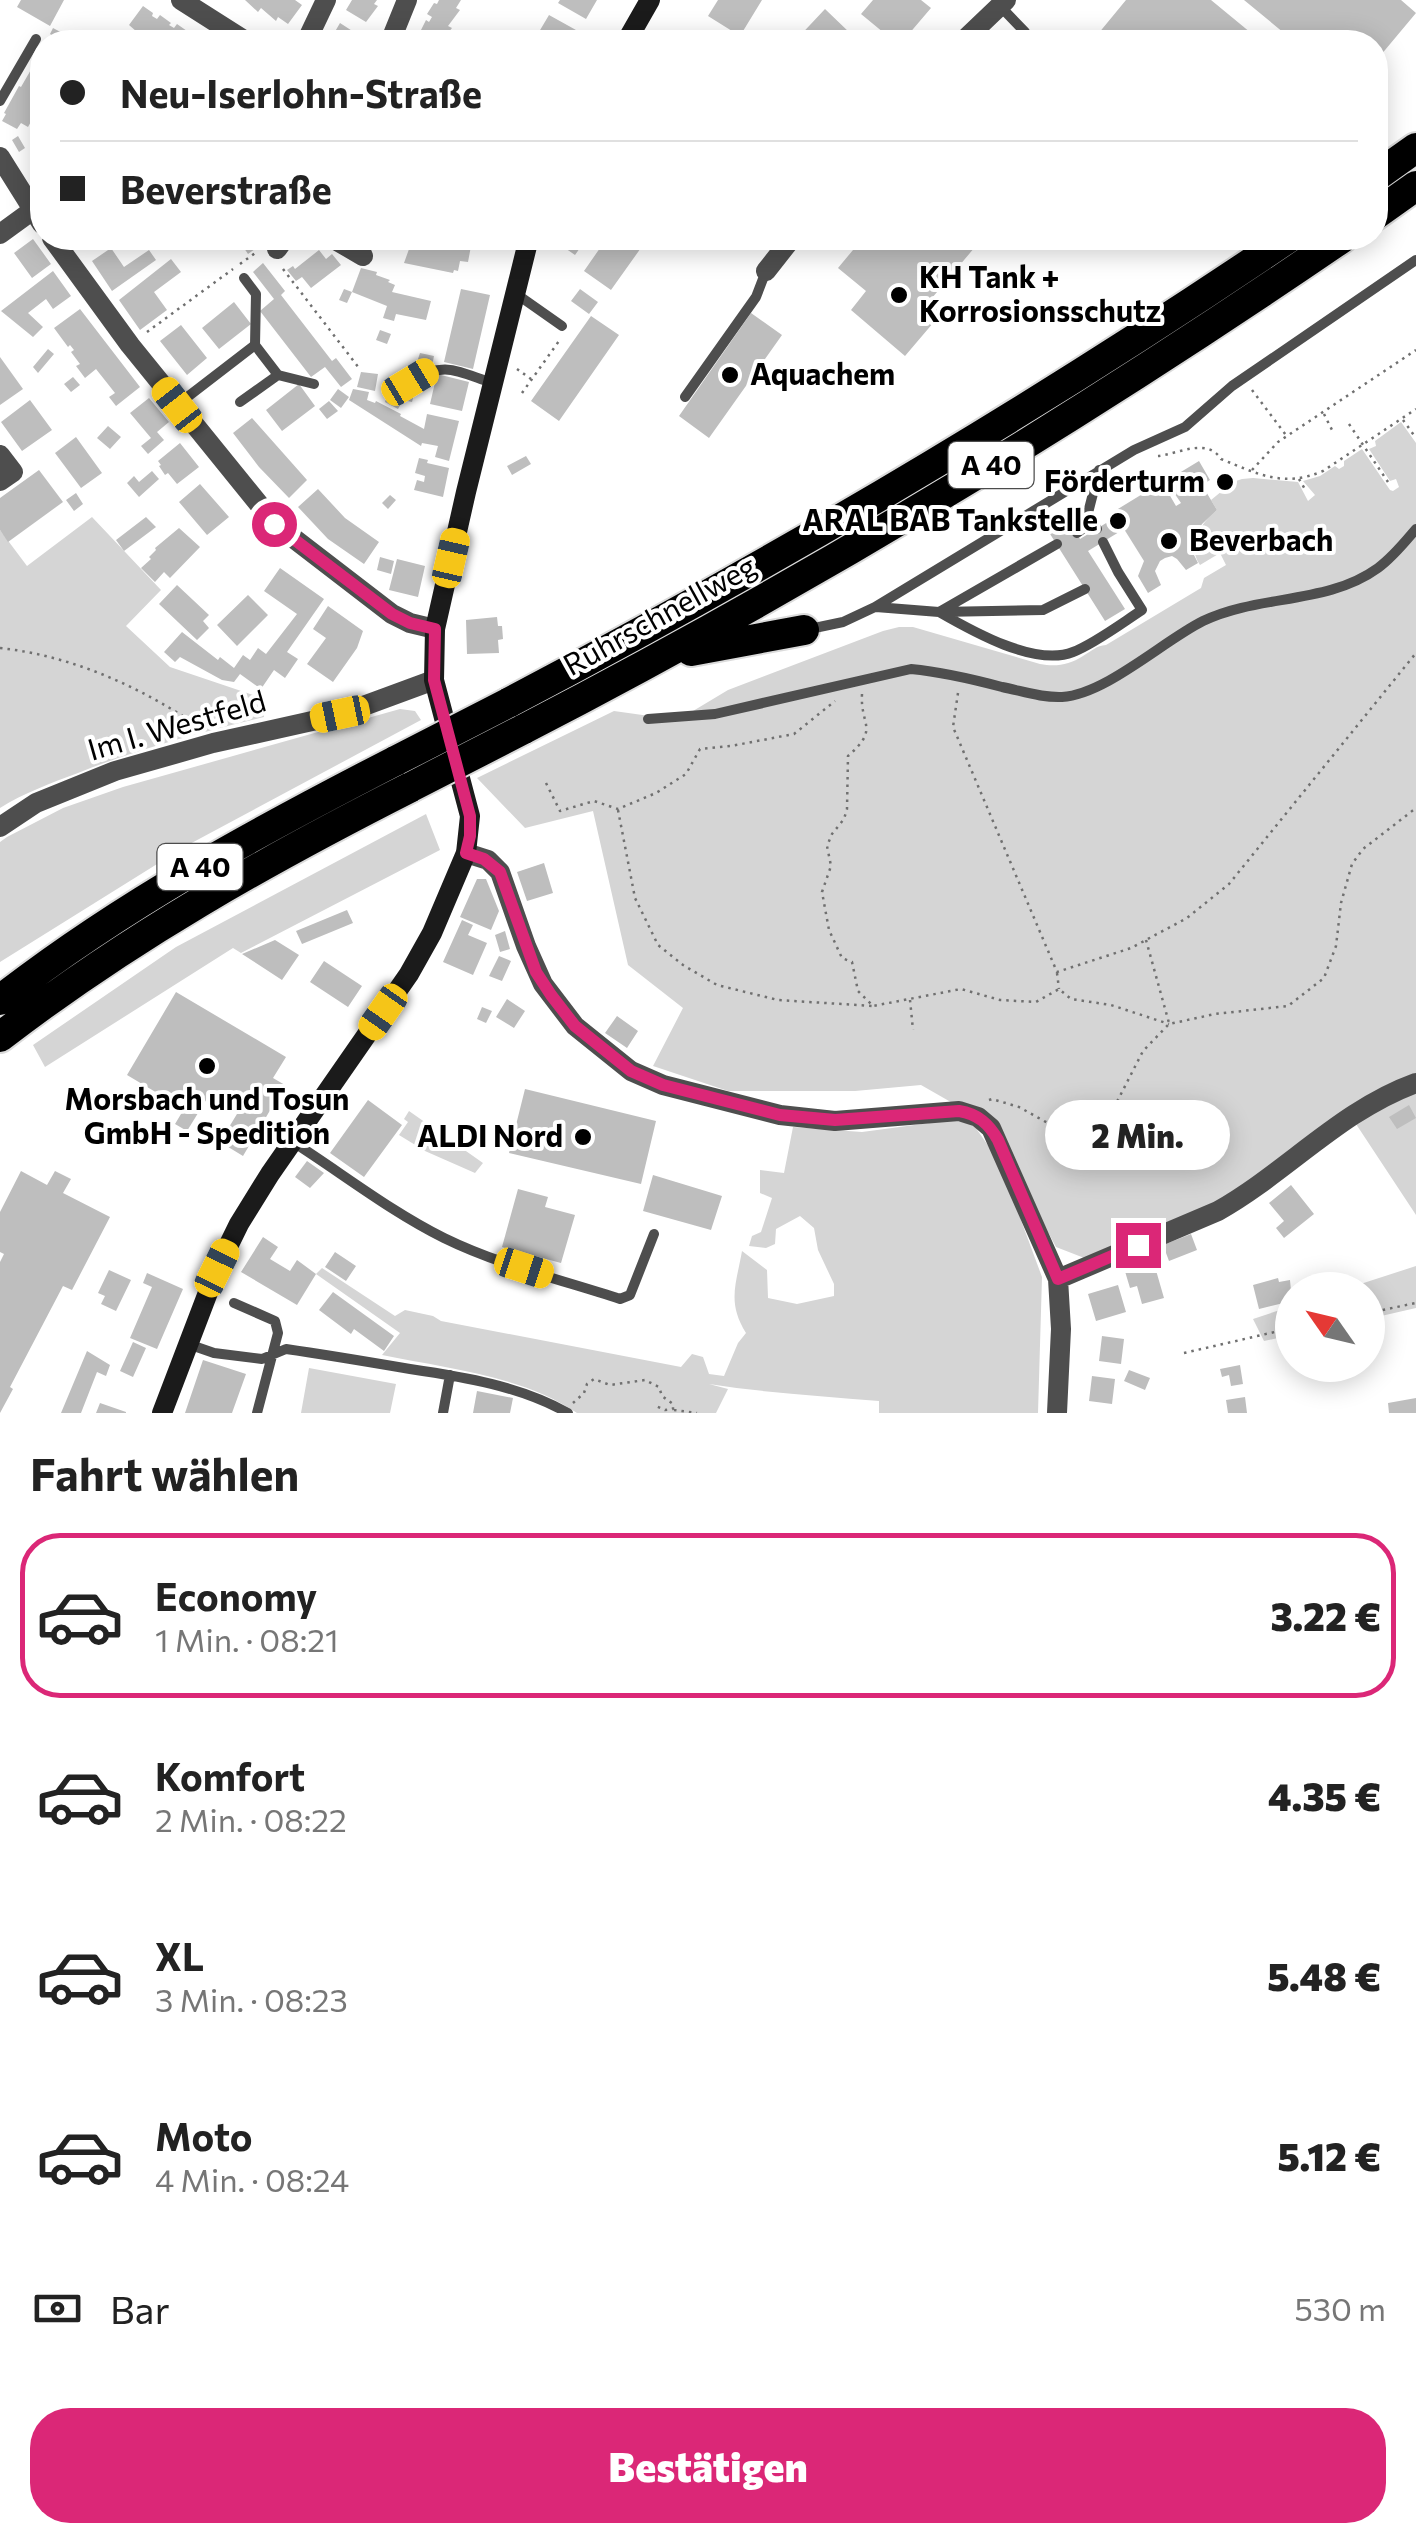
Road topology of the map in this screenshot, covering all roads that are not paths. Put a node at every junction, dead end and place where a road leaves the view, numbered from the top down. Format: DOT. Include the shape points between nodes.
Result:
graph roads {
  1 [pos="181,0"];
  2 [pos="326,0"];
  3 [pos="407,0"];
  4 [pos="650,0"];
  5 [pos="1003,3"];
  6 [pos="228,30"];
  7 [pos="312,30"];
  8 [pos="395,30"];
  9 [pos="633,30"];
  10 [pos="975,30"];
  11 [pos="1023,30"];
  12 [pos="30,49"];
  13 [pos="0,101"];
  14 [pos="1416,148"];
  15 [pos="0,157"];
  16 [pos="1388,168"];
  17 [pos="1416,186"];
  18 [pos="30,204"];
  19 [pos="1388,206"];
  20 [pos="30,224"];
  21 [pos="0,234"];
  22 [pos="61,250"];
  23 [pos="353,250"];
  24 [pos="525,250"];
  25 [pos="783,250"];
  26 [pos="1270,250"];
  27 [pos="1324,250"];
  28 [pos="364,256"];
  29 [pos="1416,260"];
  30 [pos="766,271"];
  31 [pos="248,272"];
  32 [pos="514,293"];
  33 [pos="562,331"];
  34 [pos="255,345"];
  35 [pos="278,375"];
  36 [pos="410,382"];
  37 [pos="314,384"];
  38 [pos="492,384"];
  39 [pos="685,397"];
  40 [pos="240,402"];
  41 [pos="177,405"];
  42 [pos="0,455"];
  43 [pos="1099,470"];
  44 [pos="0,481"];
  45 [pos="1088,512"];
  46 [pos="1097,529"];
  47 [pos="1416,529"];
  48 [pos="1076,533"];
  49 [pos="1103,542"];
  50 [pos="1057,544"];
  51 [pos="1118,572"];
  52 [pos="1106,579"];
  53 [pos="1085,589"];
  54 [pos="875,607"];
  55 [pos="939,612"];
  56 [pos="435,629"];
  57 [pos="804,630"];
  58 [pos="628,675"];
  59 [pos="434,680"];
  60 [pos="515,717"];
  61 [pos="648,719"];
  62 [pos="404,773"];
  63 [pos="0,827"];
  64 [pos="466,853"];
  65 [pos="51,961"];
  66 [pos="0,984"];
  67 [pos="0,1000"];
  68 [pos="0,1037"];
  69 [pos="1416,1083"];
  70 [pos="293,1142"];
  71 [pos="654,1234"];
  72 [pos="1058,1279"];
  73 [pos="234,1303"];
  74 [pos="188,1344"];
  75 [pos="272,1355"];
  76 [pos="450,1375"];
  77 [pos="162,1413"];
  78 [pos="257,1413"];
  79 [pos="443,1413"];
  80 [pos="568,1413"];
  81 [pos="1058,1413"];
  1 -- 6 [label="street"];
  2 -- 7 [label="street"];
  3 -- 8 [label="street"];
  4 -- 9 [label="main road"];
  5 -- 10 [label="street"];
  5 -- 11 [label="lane"];
  12 -- 13 [label="lane"];
  14 -- 16 [label="highway"];
  15 -- 18 [label="street"];
  17 -- 19 [label="highway"];
  20 -- 21 [label="street"];
  22 -- 41 [label="street"];
  23 -- 28 [label="street"];
  24 -- 32 [label="main road"];
  25 -- 30 [label="street"];
  26 -- 60 [label="highway, Ruhrschnellweg / A 40"];
  27 -- 58 [label="highway, Ruhrschnellweg / A 40" via="963,482"];
  29 -- 43 [label="lane" via="1243,378 1185,427"];
  30 -- 39 [label="lane" via="756,297"];
  31 -- 34 [label="lane" via="256,294"];
  32 -- 33 [label="lane"];
  32 -- 38 [label="main road"];
  34 -- 35 [label="lane"];
  34 -- 41 [label="lane"];
  35 -- 37 [label="lane"];
  35 -- 40 [label="lane"];
  36 -- 38 [label="lane" via="430,370 451,369"];
  38 -- 56 [label="main road"];
  41 -- 56 [label="street" via="292,539 392,614"];
  42 -- 44 [label="street" via="13,472"];
  43 -- 45 [label="lane"];
  43 -- 54 [label="lane"];
  45 -- 46 [label="lane"];
  45 -- 48 [label="lane"];
  47 -- 61 [label="lane" via="1360,578 1224,612 1076,695 1044,697 912,669 716,714"];
  49 -- 51 [label="lane"];
  50 -- 55 [label="lane"];
  51 -- 52 [label="lane"];
  51 -- 55 [label="lane" via="1142,610 1074,652 1051,657 986,638"];
  53 -- 55 [label="lane" via="1043,610"];
  54 -- 55 [label="lane"];
  54 -- 57 [label="lane"];
  56 -- 59 [label="main road"];
  57 -- 58 [label="highway" via="707,646"];
  58 -- 60 [label="highway, Ruhrschnellweg / A 40"];
  59 -- 63 [label="street, Im I. Westfeld" via="340,714 115,771 36,803"];
  59 -- 64 [label="main road" via="470,816"];
  60 -- 62 [label="highway, Ruhrschnellweg / A 40, bridge"];
  62 -- 65 [label="highway, Ruhrschnellweg / A 40" via="214,858"];
  62 -- 68 [label="highway, Ruhrschnellweg / A 40" via="170,918"];
  64 -- 70 [label="main road" via="409,974"];
  64 -- 72 [label="street" via="500,872 536,972 551,995 575,1026 631,1071 780,1115 835,1120 959,1111 986,1122"];
  65 -- 66 [label="lane"];
  65 -- 67 [label="highway, Ruhrschnellweg / A 40"];
  69 -- 72 [label="street" via="1362,1109 1230,1204"];
  70 -- 71 [label="lane" via="445,1238 620,1299 630,1294"];
  70 -- 74 [label="main road" via="228,1246"];
  72 -- 81 [label="street"];
  73 -- 75 [label="lane" via="275,1322"];
  74 -- 75 [label="lane" via="262,1360"];
  74 -- 77 [label="main road"];
  75 -- 76 [label="lane" via="286,1348"];
  75 -- 78 [label="lane"];
  76 -- 79 [label="lane"];
  76 -- 80 [label="lane" via="511,1389"];
}
